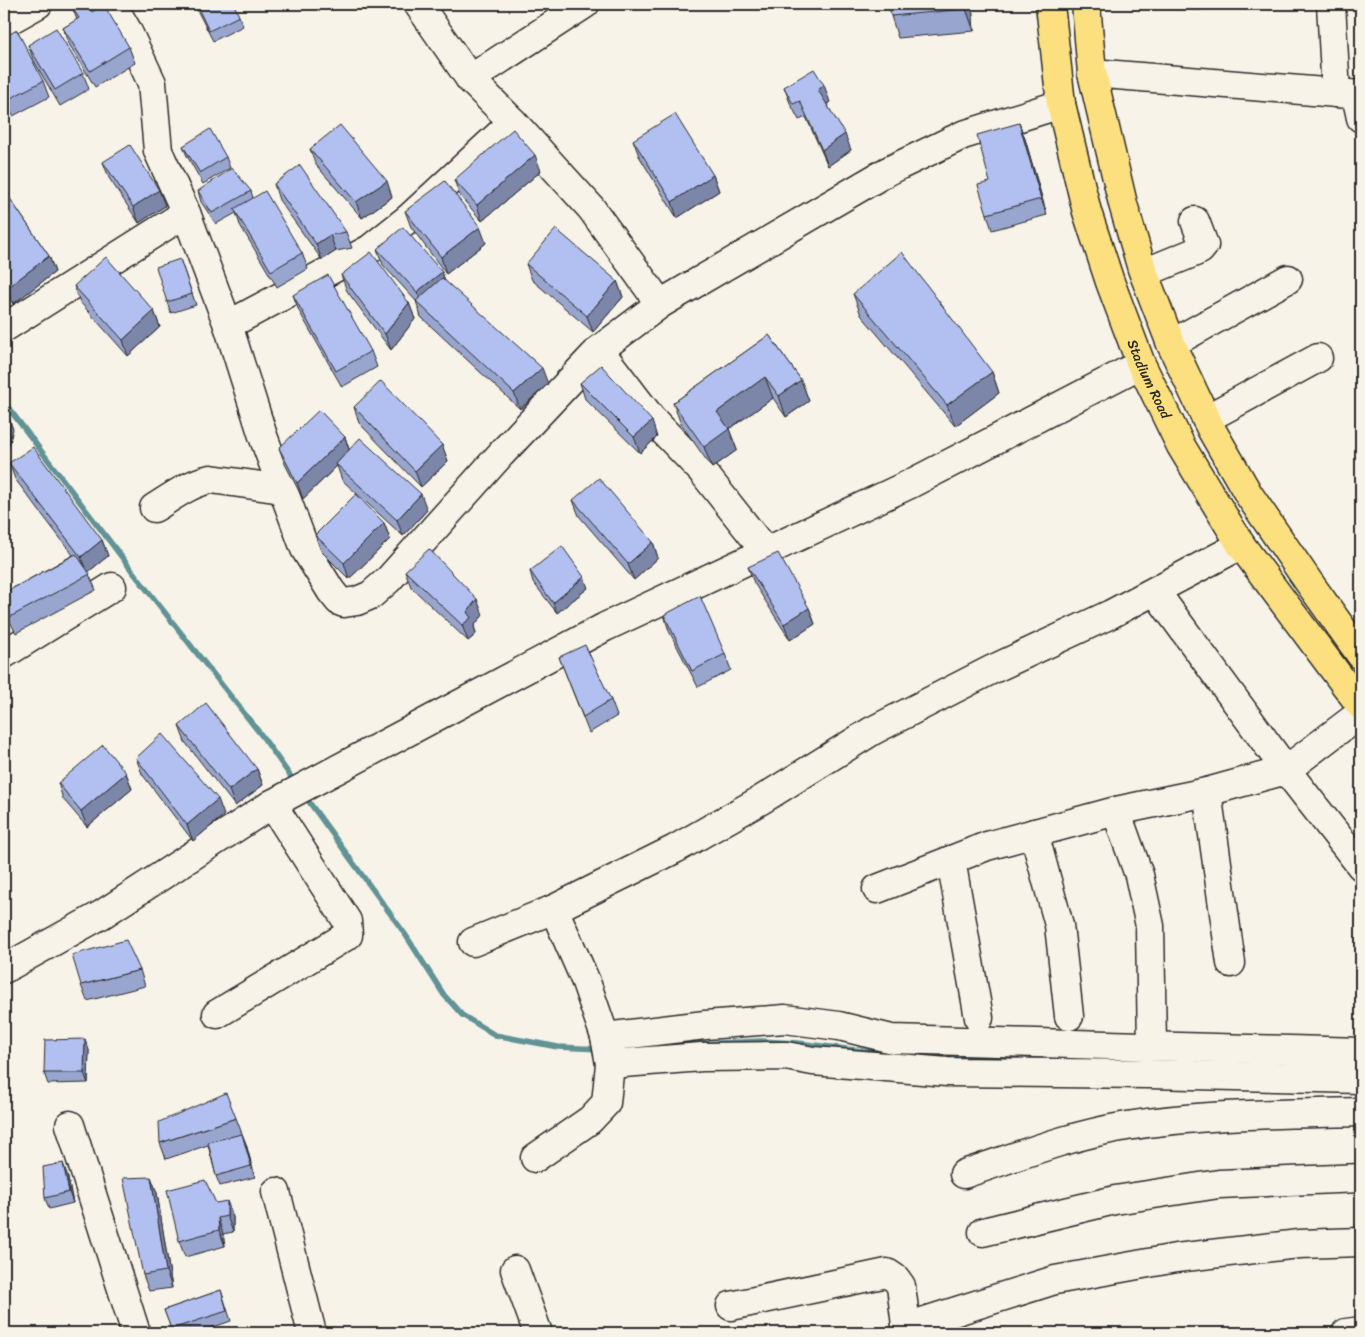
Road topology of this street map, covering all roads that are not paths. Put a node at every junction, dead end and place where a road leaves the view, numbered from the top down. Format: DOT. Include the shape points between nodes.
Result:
graph roads {
  1 [pos="38,4"];
  2 [pos="112,4"];
  3 [pos="418,4"];
  4 [pos="585,4"];
  5 [pos="1050,4"];
  6 [pos="1086,4"];
  7 [pos="1331,4"];
  8 [pos="4,22"];
  9 [pos="1092,73"];
  10 [pos="470,79"];
  11 [pos="1354,101"];
  12 [pos="1061,104"];
  13 [pos="513,122"];
  14 [pos="1123,204"];
  15 [pos="1087,212"];
  16 [pos="186,213"];
  17 [pos="1195,221"];
  18 [pos="1144,273"];
  19 [pos="1288,279"];
  20 [pos="660,304"];
  21 [pos="228,325"];
  22 [pos="4,328"];
  23 [pos="1171,344"];
  24 [pos="599,350"];
  25 [pos="1318,358"];
  26 [pos="1141,364"];
  27 [pos="1206,419"];
  28 [pos="282,489"];
  29 [pos="154,508"];
  30 [pos="1241,545"];
  31 [pos="766,552"];
  32 [pos="112,587"];
  33 [pos="1155,591"];
  34 [pos="1359,646"];
  35 [pos="4,654"];
  36 [pos="1361,706"];
  37 [pos="1361,713"];
  38 [pos="1286,770"];
  39 [pos="1207,792"];
  40 [pos="279,800"];
  41 [pos="1116,811"];
  42 [pos="1034,833"];
  43 [pos="951,860"];
  44 [pos="1361,866"];
  45 [pos="877,889"];
  46 [pos="554,909"];
  47 [pos="473,942"];
  48 [pos="1231,963"];
  49 [pos="4,969"];
  50 [pos="217,1014"];
  51 [pos="1069,1016"];
  52 [pos="978,1018"];
  53 [pos="605,1037"];
  54 [pos="1152,1046"];
  55 [pos="1361,1052"];
  56 [pos="610,1064"];
  57 [pos="1361,1079"];
  58 [pos="1361,1112"];
  59 [pos="70,1125"];
  60 [pos="535,1158"];
  61 [pos="964,1174"];
  62 [pos="1361,1178"];
  63 [pos="276,1192"];
  64 [pos="983,1232"];
  65 [pos="1361,1242"];
  66 [pos="515,1270"];
  67 [pos="731,1306"];
  68 [pos="907,1330"];
  69 [pos="1361,1331"];
  70 [pos="136,1333"];
  71 [pos="312,1333"];
  72 [pos="538,1333"];
  73 [pos="1346,1333"];
  1 -- 8 [label="street"];
  2 -- 16 [label="street" via="152,83 158,151"];
  3 -- 10 [label="street"];
  4 -- 10 [label="street"];
  5 -- 12 [label="main road, Stadium Road"];
  6 -- 9 [label="main road"];
  7 -- 11 [label="street"];
  9 -- 11 [label="street"];
  9 -- 14 [label="main road"];
  10 -- 13 [label="street"];
  12 -- 15 [label="main road, Stadium Road"];
  12 -- 20 [label="street" via="963,135 888,171"];
  13 -- 20 [label="street" via="591,208"];
  13 -- 21 [label="street" via="370,250"];
  14 -- 15 [label="main road"];
  14 -- 18 [label="main road"];
  15 -- 26 [label="main road, Stadium Road"];
  16 -- 21 [label="street"];
  16 -- 22 [label="street"];
  17 -- 18 [label="street" via="1204,245 1200,250"];
  18 -- 23 [label="main road"];
  19 -- 23 [label="street"];
  20 -- 24 [label="street"];
  21 -- 28 [label="street"];
  23 -- 27 [label="main road"];
  24 -- 28 [label="street" via="389,579 357,602 339,601 318,571 305,549"];
  24 -- 31 [label="street" via="651,418 702,471"];
  25 -- 27 [label="street"];
  26 -- 30 [label="main road, Stadium Road" via="1181,446"];
  26 -- 31 [label="street" via="910,484"];
  27 -- 34 [label="main road" via="1249,495 1308,582"];
  28 -- 29 [label="street" via="200,481"];
  30 -- 33 [label="street"];
  30 -- 36 [label="main road, Stadium Road"];
  31 -- 40 [label="street" via="605,627"];
  32 -- 35 [label="street"];
  33 -- 38 [label="street"];
  33 -- 46 [label="street" via="872,731 762,800 675,849"];
  37 -- 38 [label="street"];
  38 -- 39 [label="street"];
  38 -- 44 [label="street"];
  39 -- 41 [label="street"];
  39 -- 48 [label="street"];
  40 -- 49 [label="street" via="101,915"];
  40 -- 50 [label="street" via="347,921 348,935"];
  41 -- 42 [label="street"];
  41 -- 54 [label="street" via="1139,874 1150,926"];
  42 -- 43 [label="street"];
  42 -- 51 [label="street" via="1059,926"];
  43 -- 45 [label="street"];
  43 -- 52 [label="street"];
  46 -- 47 [label="street"];
  46 -- 53 [label="street" via="586,982"];
  53 -- 54 [label="street" via="784,1019 838,1026 892,1039"];
  53 -- 56 [label="street"];
  54 -- 55 [label="street"];
  56 -- 57 [label="street" via="702,1057 786,1056 947,1072"];
  56 -- 60 [label="street" via="606,1103 590,1120"];
  58 -- 61 [label="street" via="1197,1117 1126,1126 1062,1140"];
  59 -- 70 [label="street"];
  62 -- 64 [label="street" via="1219,1184 1115,1200"];
  63 -- 71 [label="street"];
  65 -- 68 [label="street" via="1299,1244 1185,1257 1055,1280"];
  66 -- 72 [label="street"];
  67 -- 68 [label="street" via="887,1273 902,1286"];
  69 -- 73 [label="street"];
}
